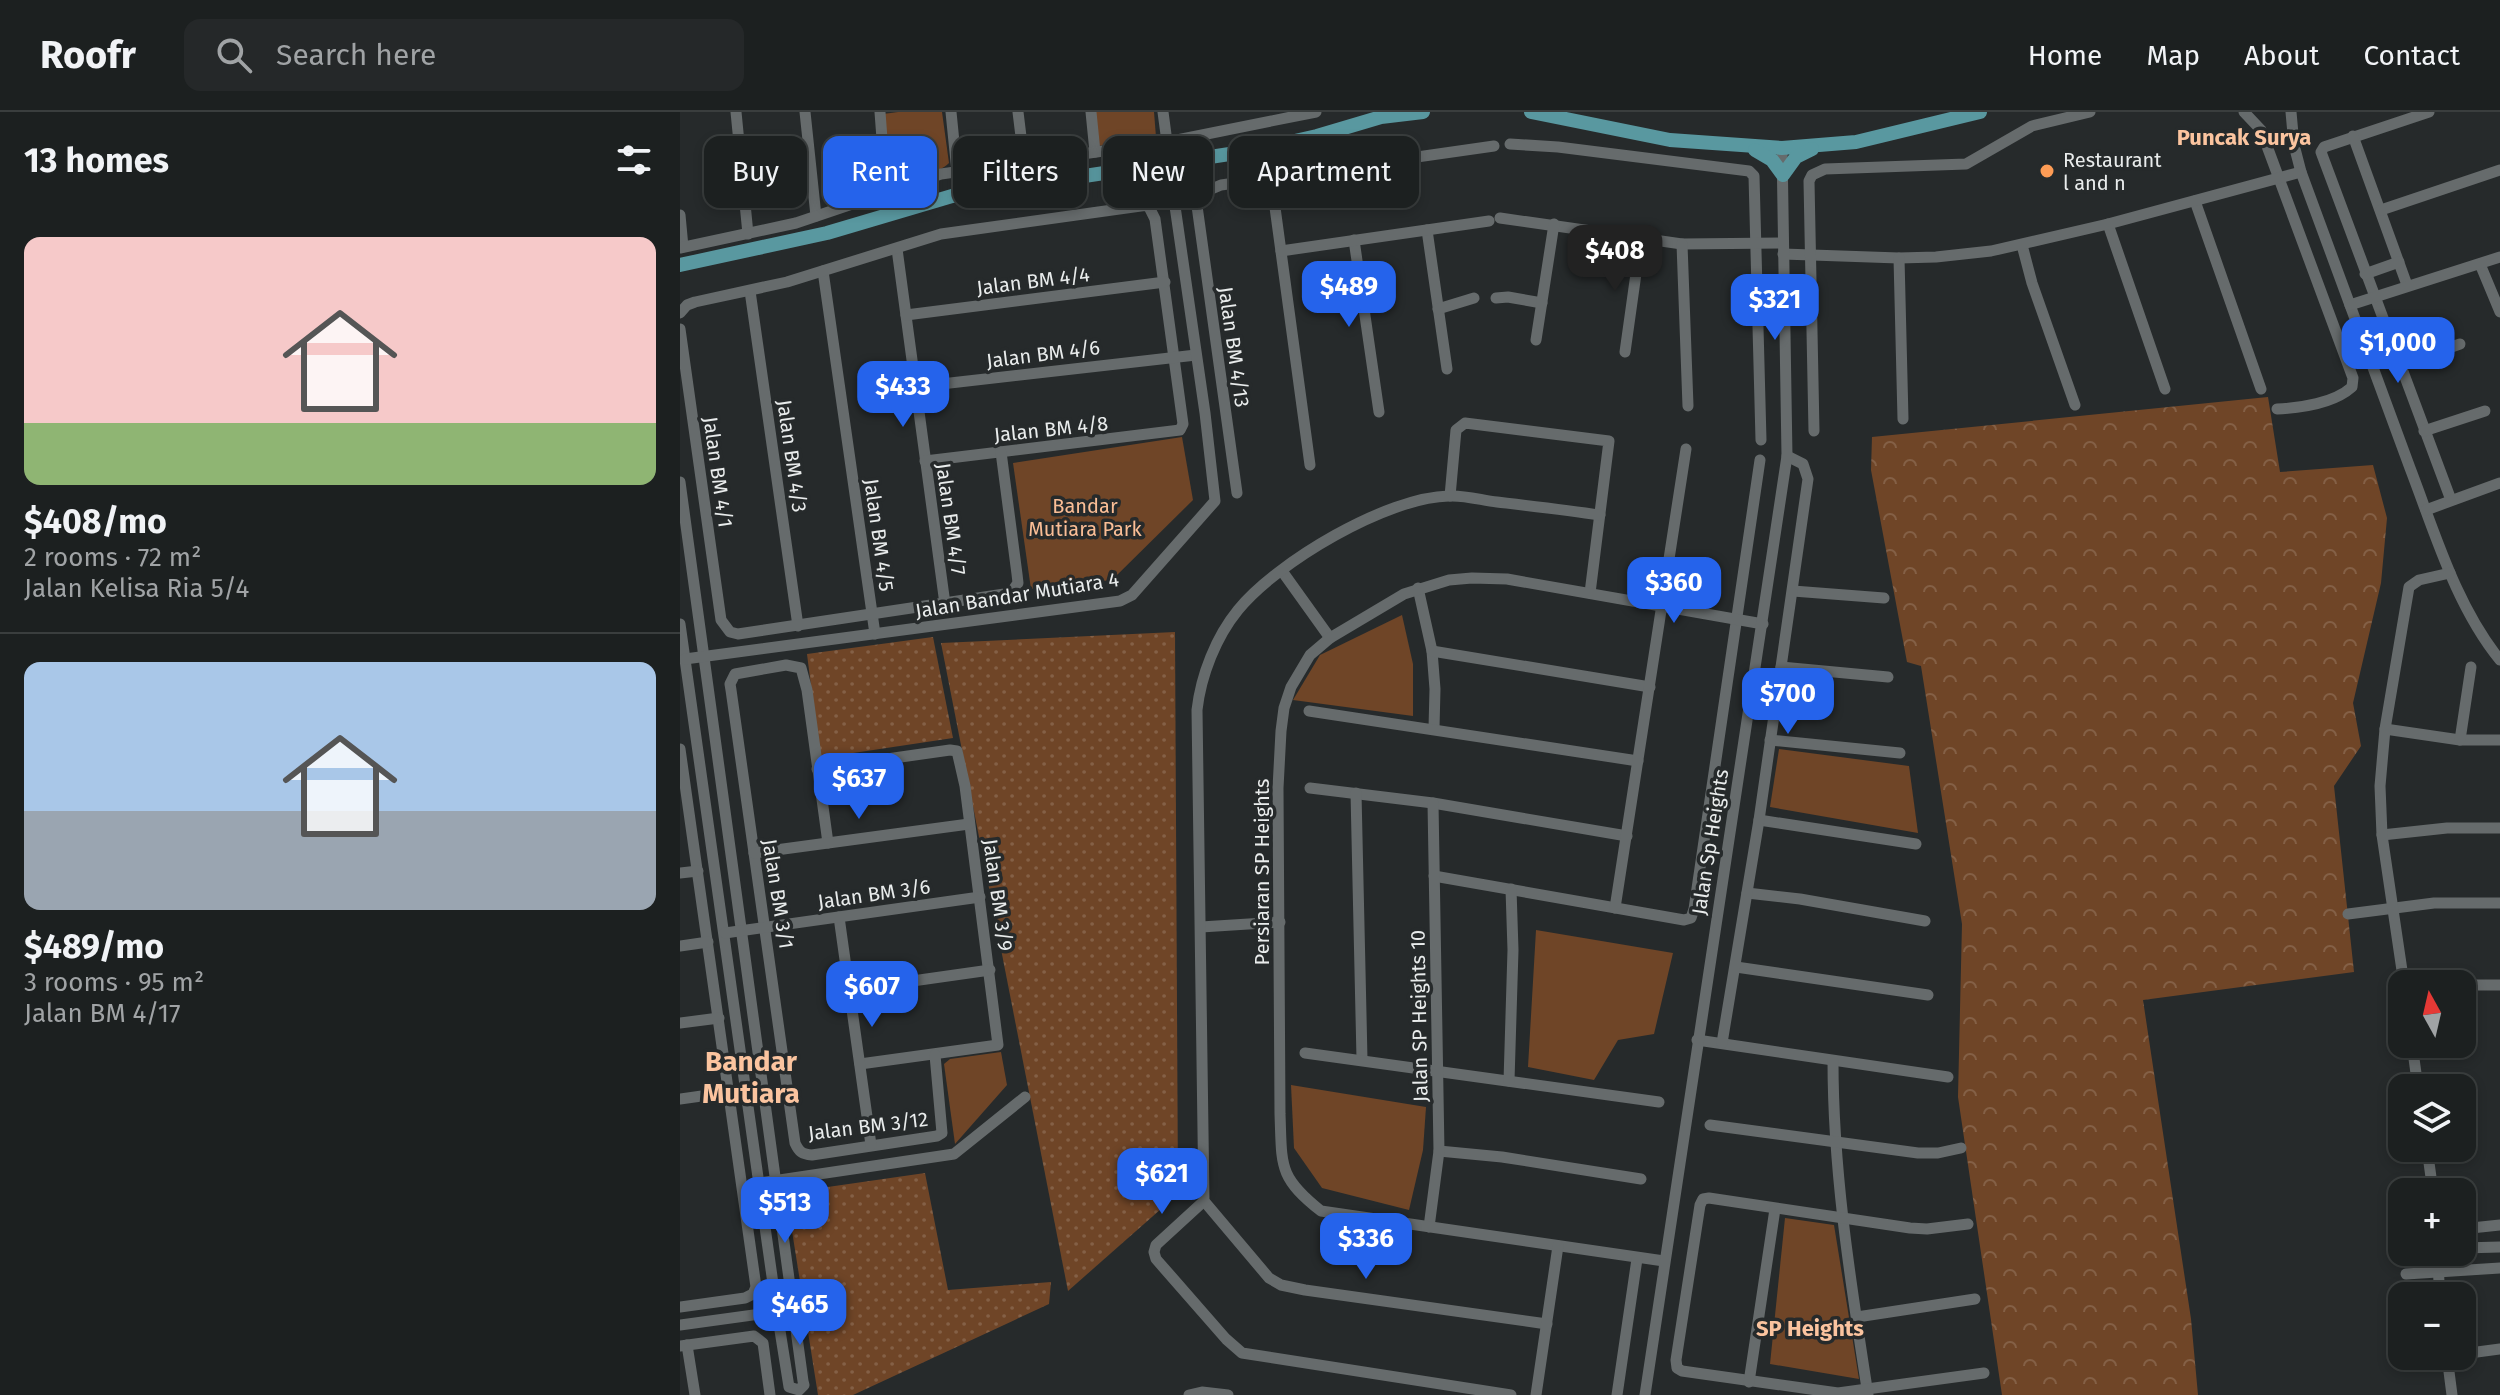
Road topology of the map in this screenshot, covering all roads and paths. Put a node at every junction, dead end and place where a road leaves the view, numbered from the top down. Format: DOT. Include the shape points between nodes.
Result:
graph roads {
  1 [pos="736,112"];
  2 [pos="805,112"];
  3 [pos="880,112"];
  4 [pos="951,112"];
  5 [pos="1018,112"];
  6 [pos="1091,112"];
  7 [pos="1163,112"];
  8 [pos="1423,112"];
  9 [pos="1980,112"];
  10 [pos="2090,112"];
  11 [pos="2244,112"];
  12 [pos="2291,112"];
  13 [pos="2429,112"];
  14 [pos="1310,113"];
  15 [pos="1538,113"];
  16 [pos="882,136"];
  17 [pos="953,136"];
  18 [pos="1021,136"];
  19 [pos="1166,136"];
  20 [pos="1197,136"];
  21 [pos="2353,136"];
  22 [pos="1510,144"];
  23 [pos="1494,146"];
  24 [pos="1821,146"];
  25 [pos="1751,148"];
  26 [pos="1782,148"];
  27 [pos="1103,151"];
  28 [pos="1095,152"];
  29 [pos="1087,153"];
  30 [pos="1213,157"];
  31 [pos="1419,157"];
  32 [pos="2500,170"];
  33 [pos="2301,172"];
  34 [pos="1103,174"];
  35 [pos="1783,175"];
  36 [pos="2279,178"];
  37 [pos="1229,185"];
  38 [pos="2195,201"];
  39 [pos="839,208"];
  40 [pos="1175,208"];
  41 [pos="1275,208"];
  42 [pos="2381,210"];
  43 [pos="680,215"];
  44 [pos="816,216"];
  45 [pos="1554,224"];
  46 [pos="2108,224"];
  47 [pos="1427,230"];
  48 [pos="748,234"];
  49 [pos="1641,238"];
  50 [pos="1354,240"];
  51 [pos="1682,244"];
  52 [pos="1756,245"];
  53 [pos="2022,245"];
  54 [pos="682,248"];
  55 [pos="1783,248"];
  56 [pos="897,249"];
  57 [pos="1281,251"];
  58 [pos="1810,255"];
  59 [pos="2500,257"];
  60 [pos="1899,258"];
  61 [pos="2399,262"];
  62 [pos="2480,264"];
  63 [pos="680,265"];
  64 [pos="823,271"];
  65 [pos="2365,274"];
  66 [pos="1165,282"];
  67 [pos="2407,285"];
  68 [pos="750,291"];
  69 [pos="1474,298"];
  70 [pos="1496,298"];
  71 [pos="2374,298"];
  72 [pos="1542,303"];
  73 [pos="2350,305"];
  74 [pos="1438,309"];
  75 [pos="2500,312"];
  76 [pos="680,313"];
  77 [pos="906,315"];
  78 [pos="680,329"];
  79 [pos="1536,340"];
  80 [pos="2460,344"];
  81 [pos="1625,352"];
  82 [pos="1196,355"];
  83 [pos="1176,357"];
  84 [pos="2400,365"];
  85 [pos="1447,369"];
  86 [pos="915,387"];
  87 [pos="2165,389"];
  88 [pos="2261,389"];
  89 [pos="2075,405"];
  90 [pos="1688,406"];
  91 [pos="2277,409"];
  92 [pos="1225,410"];
  93 [pos="2485,411"];
  94 [pos="1379,412"];
  95 [pos="1205,413"];
  96 [pos="1903,419"];
  97 [pos="1814,431"];
  98 [pos="2424,431"];
  99 [pos="1761,440"];
  100 [pos="1686,449"];
  101 [pos="1001,452"];
  102 [pos="1787,456"];
  103 [pos="1760,460"];
  104 [pos="925,461"];
  105 [pos="1310,465"];
  106 [pos="680,482"];
  107 [pos="2500,483"];
  108 [pos="1237,493"];
  109 [pos="1450,496"];
  110 [pos="2451,500"];
  111 [pos="2426,510"];
  112 [pos="1600,515"];
  113 [pos="1282,571"];
  114 [pos="2450,573"];
  115 [pos="1418,588"];
  116 [pos="1793,591"];
  117 [pos="1590,593"];
  118 [pos="1884,598"];
  119 [pos="945,604"];
  120 [pos="1662,605"];
  121 [pos="872,615"];
  122 [pos="1735,619"];
  123 [pos="680,624"];
  124 [pos="1763,624"];
  125 [pos="798,626"];
  126 [pos="875,634"];
  127 [pos="1330,638"];
  128 [pos="1432,651"];
  129 [pos="703,657"];
  130 [pos="685,659"];
  131 [pos="2500,660"];
  132 [pos="1781,667"];
  133 [pos="2471,667"];
  134 [pos="1888,677"];
  135 [pos="1650,687"];
  136 [pos="1309,711"];
  137 [pos="1434,728"];
  138 [pos="2385,729"];
  139 [pos="1770,740"];
  140 [pos="2460,740"];
  141 [pos="2500,740"];
  142 [pos="680,749"];
  143 [pos="1900,753"];
  144 [pos="1638,761"];
  145 [pos="817,769"];
  146 [pos="1310,788"];
  147 [pos="1356,793"];
  148 [pos="683,794"];
  149 [pos="1433,803"];
  150 [pos="1759,820"];
  151 [pos="969,824"];
  152 [pos="2500,828"];
  153 [pos="2382,835"];
  154 [pos="1627,836"];
  155 [pos="828,843"];
  156 [pos="1916,844"];
  157 [pos="754,853"];
  158 [pos="698,871"];
  159 [pos="680,873"];
  160 [pos="1434,876"];
  161 [pos="1511,889"];
  162 [pos="1747,893"];
  163 [pos="980,897"];
  164 [pos="2500,903"];
  165 [pos="1615,908"];
  166 [pos="2392,908"];
  167 [pos="2348,914"];
  168 [pos="839,917"];
  169 [pos="1925,921"];
  170 [pos="1280,922"];
  171 [pos="765,927"];
  172 [pos="1201,927"];
  173 [pos="743,930"];
  174 [pos="725,933"];
  175 [pos="708,942"];
  176 [pos="680,946"];
  177 [pos="1736,967"];
  178 [pos="990,970"];
  179 [pos="2402,970"];
  180 [pos="2476,985"];
  181 [pos="2500,985"];
  182 [pos="849,990"];
  183 [pos="1928,995"];
  184 [pos="719,1018"];
  185 [pos="680,1023"];
  186 [pos="1697,1040"];
  187 [pos="1722,1043"];
  188 [pos="1305,1053"];
  189 [pos="935,1055"];
  190 [pos="1362,1059"];
  191 [pos="1833,1061"];
  192 [pos="860,1064"];
  193 [pos="1437,1070"];
  194 [pos="1948,1077"];
  195 [pos="1509,1081"];
  196 [pos="730,1092"];
  197 [pos="1025,1097"];
  198 [pos="680,1099"];
  199 [pos="1659,1102"];
  200 [pos="1710,1125"];
  201 [pos="1834,1140"];
  202 [pos="871,1145"];
  203 [pos="1961,1148"];
  204 [pos="799,1151"];
  205 [pos="1439,1151"];
  206 [pos="1641,1179"];
  207 [pos="778,1180"];
  208 [pos="759,1183"];
  209 [pos="1204,1201"];
  210 [pos="1775,1209"];
  211 [pos="1841,1217"];
  212 [pos="1968,1224"];
  213 [pos="2500,1225"];
  214 [pos="1429,1227"];
  215 [pos="2476,1228"];
  216 [pos="1558,1246"];
  217 [pos="2500,1247"];
  218 [pos="2476,1248"];
  219 [pos="1637,1259"];
  220 [pos="1664,1261"];
  221 [pos="2437,1266"];
  222 [pos="2500,1268"];
  223 [pos="2437,1272"];
  224 [pos="2406,1274"];
  225 [pos="2438,1282"];
  226 [pos="1975,1299"];
  227 [pos="680,1301"];
  228 [pos="680,1307"];
  229 [pos="794,1309"];
  230 [pos="777,1312"];
  231 [pos="1857,1317"];
  232 [pos="1547,1324"];
  233 [pos="682,1325"];
  234 [pos="684,1346"];
  235 [pos="2500,1349"];
  236 [pos="2476,1352"];
  237 [pos="2449,1370"];
  238 [pos="1984,1373"];
  239 [pos="1749,1382"];
  240 [pos="1460,1391"];
  241 [pos="1868,1393"];
  242 [pos="695,1395"];
  243 [pos="770,1395"];
  244 [pos="1189,1395"];
  245 [pos="1228,1395"];
  246 [pos="1511,1395"];
  247 [pos="1536,1395"];
  248 [pos="1617,1395"];
  249 [pos="1645,1395"];
  250 [pos="2452,1395"];
  1 -- 48 [label="street"];
  2 -- 44 [label="street"];
  3 -- 16 [label="street"];
  4 -- 17 [label="street"];
  5 -- 18 [label="street"];
  6 -- 28 [label="street"];
  7 -- 19 [label="street"];
  8 -- 30 [label="main road"];
  9 -- 24 [label="main road"];
  10 -- 58 [label="street" via="2032,126 1966,164 1817,171 1809,181"];
  11 -- 36 [label="street" via="2261,130"];
  12 -- 33 [label="street"];
  13 -- 21 [label="street"];
  14 -- 20 [label="street"];
  15 -- 25 [label="main road" via="1670,140"];
  21 -- 42 [label="street"];
  21 -- 65 [label="street" via="2321,152"];
  22 -- 52 [label="street" via="1749,171 1756,182"];
  23 -- 31 [label="street"];
  24 -- 26 [label="main road"];
  24 -- 35 [label="main road" via="1796,157"];
  25 -- 26 [label="main road"];
  25 -- 35 [label="main road" via="1772,160"];
  26 -- 35 [label="street, Jalan Sp Heights"];
  27 -- 28 [label="street"];
  28 -- 29 [label="street"];
  32 -- 42 [label="street"];
  33 -- 36 [label="street"];
  33 -- 73 [label="street"];
  34 -- 63 [label="main road" via="952,196 827,233"];
  35 -- 55 [label="street, Jalan Sp Heights"];
  36 -- 38 [label="street"];
  36 -- 91 [label="street" via="2353,378 2352,387 2339,395"];
  37 -- 92 [label="street, Jalan BM 4/13" via="1202,193 1197,206"];
  38 -- 46 [label="street"];
  38 -- 88 [label="street"];
  39 -- 44 [label="street"];
  40 -- 82 [label="street, Jalan Bandar Mutiara 4"];
  41 -- 57 [label="street"];
  42 -- 61 [label="street"];
  43 -- 54 [label="street"];
  44 -- 48 [label="street"];
  45 -- 47 [label="street" via="1494,220"];
  45 -- 49 [label="street"];
  45 -- 72 [label="street"];
  46 -- 53 [label="street"];
  46 -- 87 [label="street"];
  47 -- 50 [label="street"];
  47 -- 74 [label="street"];
  48 -- 54 [label="street"];
  49 -- 51 [label="street"];
  49 -- 81 [label="street"];
  50 -- 57 [label="street"];
  50 -- 94 [label="street"];
  51 -- 52 [label="street"];
  51 -- 90 [label="street"];
  52 -- 55 [label="street"];
  52 -- 99 [label="street"];
  53 -- 60 [label="street" via="1966,255"];
  53 -- 89 [label="street"];
  55 -- 58 [label="street"];
  55 -- 102 [label="street, Jalan Sp Heights"];
  56 -- 64 [label="street"];
  56 -- 66 [label="street" via="960,230 1148,205"];
  56 -- 77 [label="street, Jalan BM 4/7"];
  57 -- 105 [label="street"];
  58 -- 60 [label="street"];
  58 -- 97 [label="street"];
  59 -- 62 [label="street"];
  60 -- 96 [label="street"];
  61 -- 65 [label="street"];
  61 -- 67 [label="street"];
  62 -- 67 [label="street"];
  62 -- 75 [label="street"];
  64 -- 68 [label="street"];
  64 -- 121 [label="street, Jalan BM 4/5"];
  65 -- 71 [label="street"];
  66 -- 77 [label="street, Jalan BM 4/4"];
  66 -- 83 [label="street"];
  67 -- 71 [label="street"];
  68 -- 76 [label="street" via="695,302"];
  68 -- 125 [label="street, Jalan BM 4/3"];
  69 -- 74 [label="street"];
  70 -- 72 [label="street"];
  71 -- 73 [label="street"];
  71 -- 84 [label="street"];
  72 -- 79 [label="street"];
  73 -- 111 [label="street"];
  74 -- 85 [label="street"];
  77 -- 86 [label="street, Jalan BM 4/7"];
  78 -- 125 [label="street, Jalan BM 4/1" via="721,620 738,634"];
  80 -- 84 [label="street"];
  82 -- 83 [label="street, Jalan BM 4/6"];
  82 -- 95 [label="street, Jalan Bandar Mutiara 4"];
  83 -- 86 [label="street, Jalan BM 4/6"];
  83 -- 101 [label="street, Jalan BM 4/8" via="1180,430"];
  84 -- 98 [label="street"];
  86 -- 104 [label="street, Jalan BM 4/7"];
  92 -- 95 [label="street"];
  92 -- 108 [label="street, Jalan BM 4/13"];
  93 -- 98 [label="street"];
  95 -- 126 [label="street, Jalan Bandar Mutiara 4" via="1215,501 1132,595 1120,601"];
  98 -- 110 [label="street"];
  100 -- 120 [label="street"];
  101 -- 104 [label="street, Jalan BM 4/8"];
  101 -- 119 [label="street" via="1015,588 1007,596"];
  102 -- 116 [label="street" via="1803,464 1808,479"];
  102 -- 124 [label="street, Jalan Sp Heights"];
  103 -- 122 [label="street"];
  104 -- 119 [label="street, Jalan BM 4/7"];
  106 -- 129 [label="street"];
  107 -- 110 [label="street"];
  109 -- 112 [label="street"];
  109 -- 112 [label="street" via="1456,430 1465,423 1605,439 1609,445"];
  109 -- 113 [label="street" via="1414,499 1370,517"];
  110 -- 111 [label="street"];
  111 -- 114 [label="street"];
  112 -- 117 [label="street"];
  113 -- 127 [label="street"];
  113 -- 172 [label="street" via="1236,612 1200,691"];
  114 -- 131 [label="street" via="2480,634"];
  114 -- 138 [label="street" via="2409,587"];
  115 -- 117 [label="street, Persiaran SP Heights" via="1449,580 1507,579"];
  115 -- 127 [label="street, Persiaran SP Heights"];
  115 -- 128 [label="street"];
  116 -- 118 [label="street"];
  116 -- 132 [label="street"];
  117 -- 120 [label="street, Persiaran SP Heights"];
  119 -- 121 [label="street"];
  120 -- 122 [label="street, Persiaran SP Heights"];
  120 -- 135 [label="street"];
  121 -- 125 [label="street"];
  121 -- 126 [label="street, Jalan BM 4/5"];
  122 -- 124 [label="street, Persiaran SP Heights"];
  122 -- 165 [label="street" via="1691,918"];
  123 -- 130 [label="street"];
  124 -- 186 [label="street, Jalan Sp Heights"];
  126 -- 129 [label="street, Jalan Bandar Mutiara 4"];
  127 -- 170 [label="street, Persiaran SP Heights" via="1298,671 1284,708 1278,788"];
  128 -- 135 [label="street"];
  128 -- 137 [label="street"];
  129 -- 130 [label="street, Jalan Bandar Mutiara 4"];
  129 -- 173 [label="street"];
  130 -- 174 [label="street"];
  132 -- 134 [label="street"];
  132 -- 139 [label="street"];
  133 -- 140 [label="street"];
  135 -- 144 [label="street"];
  136 -- 137 [label="street"];
  137 -- 144 [label="street"];
  138 -- 140 [label="street"];
  138 -- 153 [label="street"];
  139 -- 143 [label="street"];
  139 -- 150 [label="street"];
  140 -- 141 [label="street"];
  142 -- 148 [label="street"];
  144 -- 154 [label="street"];
  145 -- 151 [label="street, Jalan BM 3/9" via="957,751"];
  145 -- 155 [label="street"];
  145 -- 157 [label="street, Jalan BM 3/1" via="801,668 740,671 732,677"];
  146 -- 147 [label="street"];
  147 -- 149 [label="street"];
  147 -- 190 [label="street"];
  148 -- 158 [label="street"];
  149 -- 154 [label="street"];
  149 -- 160 [label="street, Jalan SP Heights 10"];
  150 -- 156 [label="street"];
  150 -- 162 [label="street"];
  151 -- 155 [label="street"];
  151 -- 163 [label="street, Jalan BM 3/9"];
  152 -- 153 [label="street"];
  153 -- 166 [label="street"];
  154 -- 165 [label="street"];
  155 -- 157 [label="street"];
  157 -- 171 [label="street, Jalan BM 3/1"];
  158 -- 159 [label="street"];
  158 -- 175 [label="street"];
  160 -- 161 [label="street"];
  160 -- 193 [label="street, Jalan SP Heights 10"];
  161 -- 165 [label="street"];
  161 -- 195 [label="street"];
  162 -- 169 [label="street"];
  162 -- 177 [label="street"];
  163 -- 168 [label="street, Jalan BM 3/6"];
  163 -- 178 [label="street, Jalan BM 3/9"];
  164 -- 166 [label="street"];
  166 -- 167 [label="street"];
  166 -- 179 [label="street"];
  168 -- 171 [label="street, Jalan BM 3/6"];
  168 -- 182 [label="street"];
  170 -- 172 [label="street"];
  170 -- 214 [label="street, Persiaran SP Heights" via="1285,1173 1321,1211"];
  171 -- 173 [label="street, Jalan BM 3/6"];
  171 -- 204 [label="street, Jalan BM 3/1"];
  172 -- 209 [label="street"];
  173 -- 174 [label="street, Jalan BM 3/6"];
  173 -- 207 [label="street"];
  174 -- 208 [label="street"];
  175 -- 176 [label="street"];
  175 -- 184 [label="street"];
  177 -- 183 [label="street"];
  177 -- 187 [label="street"];
  178 -- 182 [label="street"];
  178 -- 189 [label="street, Jalan BM 3/9" via="998,1045"];
  180 -- 181 [label="street"];
  182 -- 192 [label="street"];
  184 -- 185 [label="street"];
  184 -- 196 [label="street"];
  186 -- 187 [label="street"];
  186 -- 220 [label="street, Jalan Sp Heights"];
  187 -- 191 [label="street"];
  188 -- 190 [label="street"];
  189 -- 192 [label="street"];
  189 -- 202 [label="street, Jalan BM 3/12" via="942,1133"];
  190 -- 193 [label="street"];
  191 -- 194 [label="street"];
  191 -- 201 [label="street"];
  192 -- 202 [label="street"];
  193 -- 195 [label="street"];
  193 -- 205 [label="street, Jalan SP Heights 10"];
  195 -- 199 [label="street"];
  196 -- 198 [label="street"];
  196 -- 228 [label="street" via="756,1287 745,1298"];
  197 -- 207 [label="street" via="954,1154"];
  200 -- 201 [label="street"];
  201 -- 203 [label="street" via="1918,1153"];
  201 -- 211 [label="street"];
  202 -- 204 [label="street, Jalan BM 3/12" via="812,1155"];
  205 -- 206 [label="street"];
  205 -- 214 [label="street, Jalan SP Heights 10"];
  207 -- 208 [label="street"];
  207 -- 229 [label="street"];
  208 -- 230 [label="street"];
  209 -- 232 [label="street" via="1269,1278 1281,1285"];
  209 -- 240 [label="street" via="1154,1252 1242,1353"];
  210 -- 211 [label="street"];
  210 -- 239 [label="street"];
  210 -- 239 [label="street" via="1703,1199 1677,1350 1677,1368 1682,1371"];
  211 -- 212 [label="street" via="1910,1228"];
  211 -- 231 [label="street"];
  213 -- 215 [label="street"];
  214 -- 216 [label="street, Persiaran SP Heights"];
  216 -- 219 [label="street, Persiaran SP Heights"];
  216 -- 232 [label="street"];
  217 -- 218 [label="street"];
  219 -- 220 [label="street, Persiaran SP Heights"];
  219 -- 248 [label="street"];
  220 -- 249 [label="street, Jalan Sp Heights"];
  221 -- 223 [label="street"];
  222 -- 223 [label="street"];
  223 -- 224 [label="street"];
  223 -- 225 [label="street"];
  226 -- 231 [label="street"];
  227 -- 228 [label="street"];
  228 -- 233 [label="street"];
  229 -- 230 [label="street"];
  229 -- 230 [label="street" via="803,1381 799,1390 789,1387"];
  230 -- 233 [label="street"];
  231 -- 241 [label="street"];
  232 -- 247 [label="street"];
  234 -- 242 [label="street"];
  234 -- 243 [label="street" via="759,1338"];
  235 -- 236 [label="street"];
  237 -- 250 [label="street"];
  238 -- 241 [label="street"];
  239 -- 241 [label="street"];
  240 -- 246 [label="street"];
  244 -- 245 [label="street"];
}
